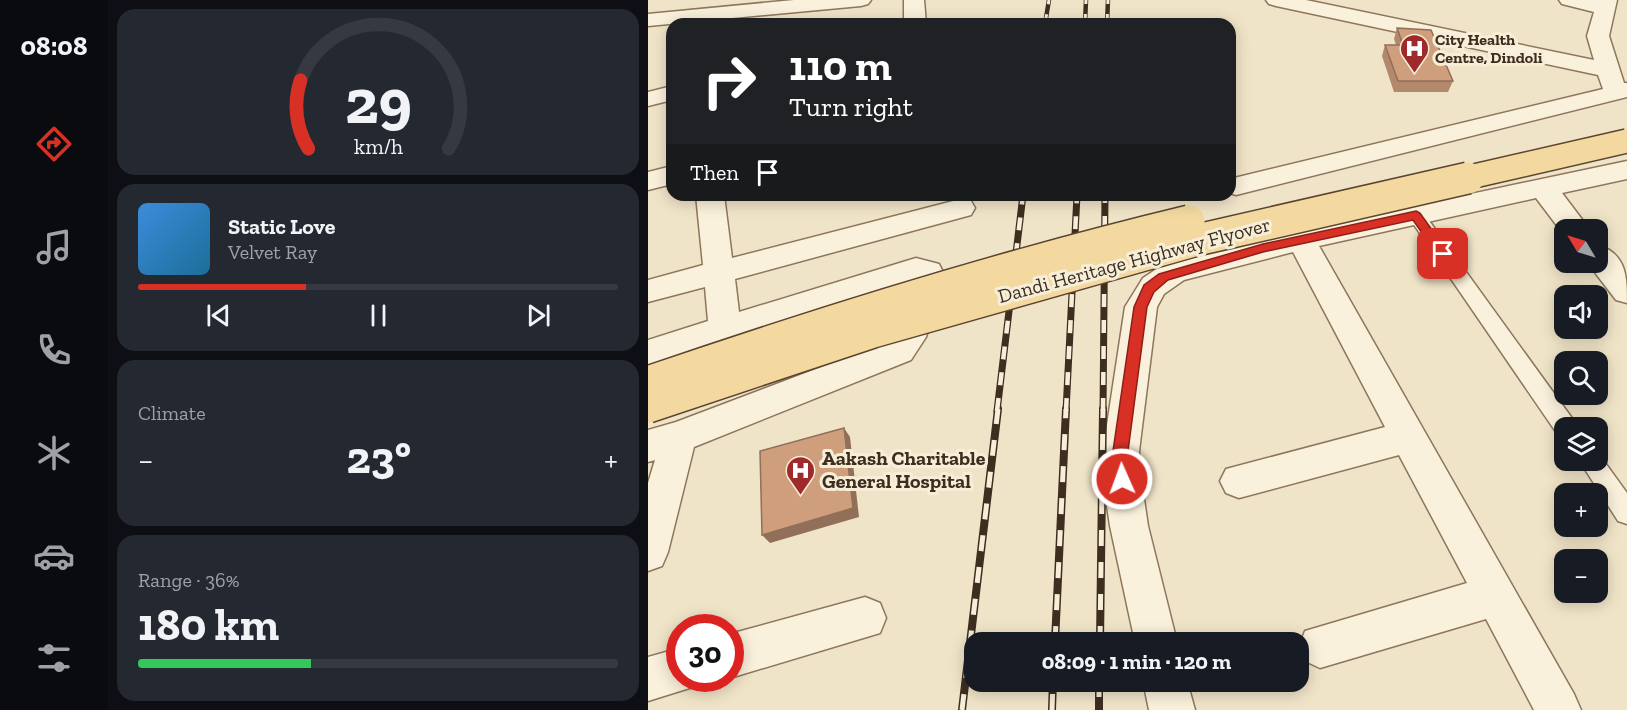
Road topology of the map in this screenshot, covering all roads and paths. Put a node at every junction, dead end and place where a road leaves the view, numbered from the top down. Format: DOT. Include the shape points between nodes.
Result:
graph roads {
  1 [pos="852,0"];
  2 [pos="914,0"];
  3 [pos="1276,0"];
  4 [pos="1569,0"];
  5 [pos="1320,4"];
  6 [pos="1607,4"];
  7 [pos="732,12"];
  8 [pos="666,18"];
  9 [pos="669,18"];
  10 [pos="844,18"];
  11 [pos="915,18"];
  12 [pos="648,20"];
  13 [pos="666,82"];
  14 [pos="648,83"];
  15 [pos="1617,84"];
  16 [pos="666,94"];
  17 [pos="648,99"];
  18 [pos="1627,124"];
  19 [pos="1627,141"];
  20 [pos="1627,170"];
  21 [pos="666,176"];
  22 [pos="648,181"];
  23 [pos="1236,186"];
  24 [pos="1543,188"];
  25 [pos="711,201"];
  26 [pos="961,208"];
  27 [pos="1416,215"];
  28 [pos="1567,219"];
  29 [pos="1301,240"];
  30 [pos="1608,268"];
  31 [pos="718,271"];
  32 [pos="648,291"];
  33 [pos="1627,292"];
  34 [pos="725,329"];
  35 [pos="648,353"];
  36 [pos="648,382"];
  37 [pos="648,407"];
  38 [pos="1558,417"];
  39 [pos="1408,437"];
  40 [pos="664,442"];
  41 [pos="1598,471"];
  42 [pos="1239,481"];
  43 [pos="1627,513"];
  44 [pos="648,552"];
  45 [pos="1495,596"];
  46 [pos="865,618"];
  47 [pos="1154,632"];
  48 [pos="1320,646"];
  49 [pos="744,652"];
  50 [pos="666,674"];
  51 [pos="648,679"];
  52 [pos="1168,692"];
  53 [pos="1172,710"];
  54 [pos="1558,710"];
  1 -- 7 [label="street"];
  1 -- 10 [label="street"];
  2 -- 11 [label="street"];
  3 -- 5 [label="street"];
  4 -- 6 [label="street"];
  5 -- 15 [label="street"];
  6 -- 15 [label="street" via="1598,36"];
  7 -- 9 [label="street"];
  8 -- 12 [label="street"];
  13 -- 14 [label="street"];
  15 -- 23 [label="street"];
  16 -- 17 [label="street"];
  18 -- 36 [label="main road, Dandi Heritage Highway Flyover, bridge" via="1130,234 993,270"];
  19 -- 37 [label="main road, Dandi Heritage Highway Flyover, bridge" via="1197,240 873,332"];
  20 -- 24 [label="street"];
  21 -- 22 [label="street"];
  24 -- 27 [label="street"];
  24 -- 28 [label="street"];
  25 -- 31 [label="street"];
  26 -- 31 [label="street"];
  27 -- 29 [label="street"];
  27 -- 38 [label="lane"];
  29 -- 39 [label="street"];
  29 -- 47 [label="street" via="1163,277 1149,289 1141,307 1121,451 1129,526"];
  30 -- 33 [label="street"];
  31 -- 32 [label="street"];
  31 -- 34 [label="street"];
  34 -- 35 [label="street"];
  34 -- 40 [label="street" via="916,269 930,276 910,337 899,351"];
  39 -- 42 [label="street"];
  39 -- 45 [label="street"];
  40 -- 44 [label="street"];
  41 -- 43 [label="lane"];
  45 -- 48 [label="street"];
  45 -- 54 [label="street"];
  46 -- 49 [label="street"];
  50 -- 51 [label="street"];
  52 -- 53 [label="street"];
}
